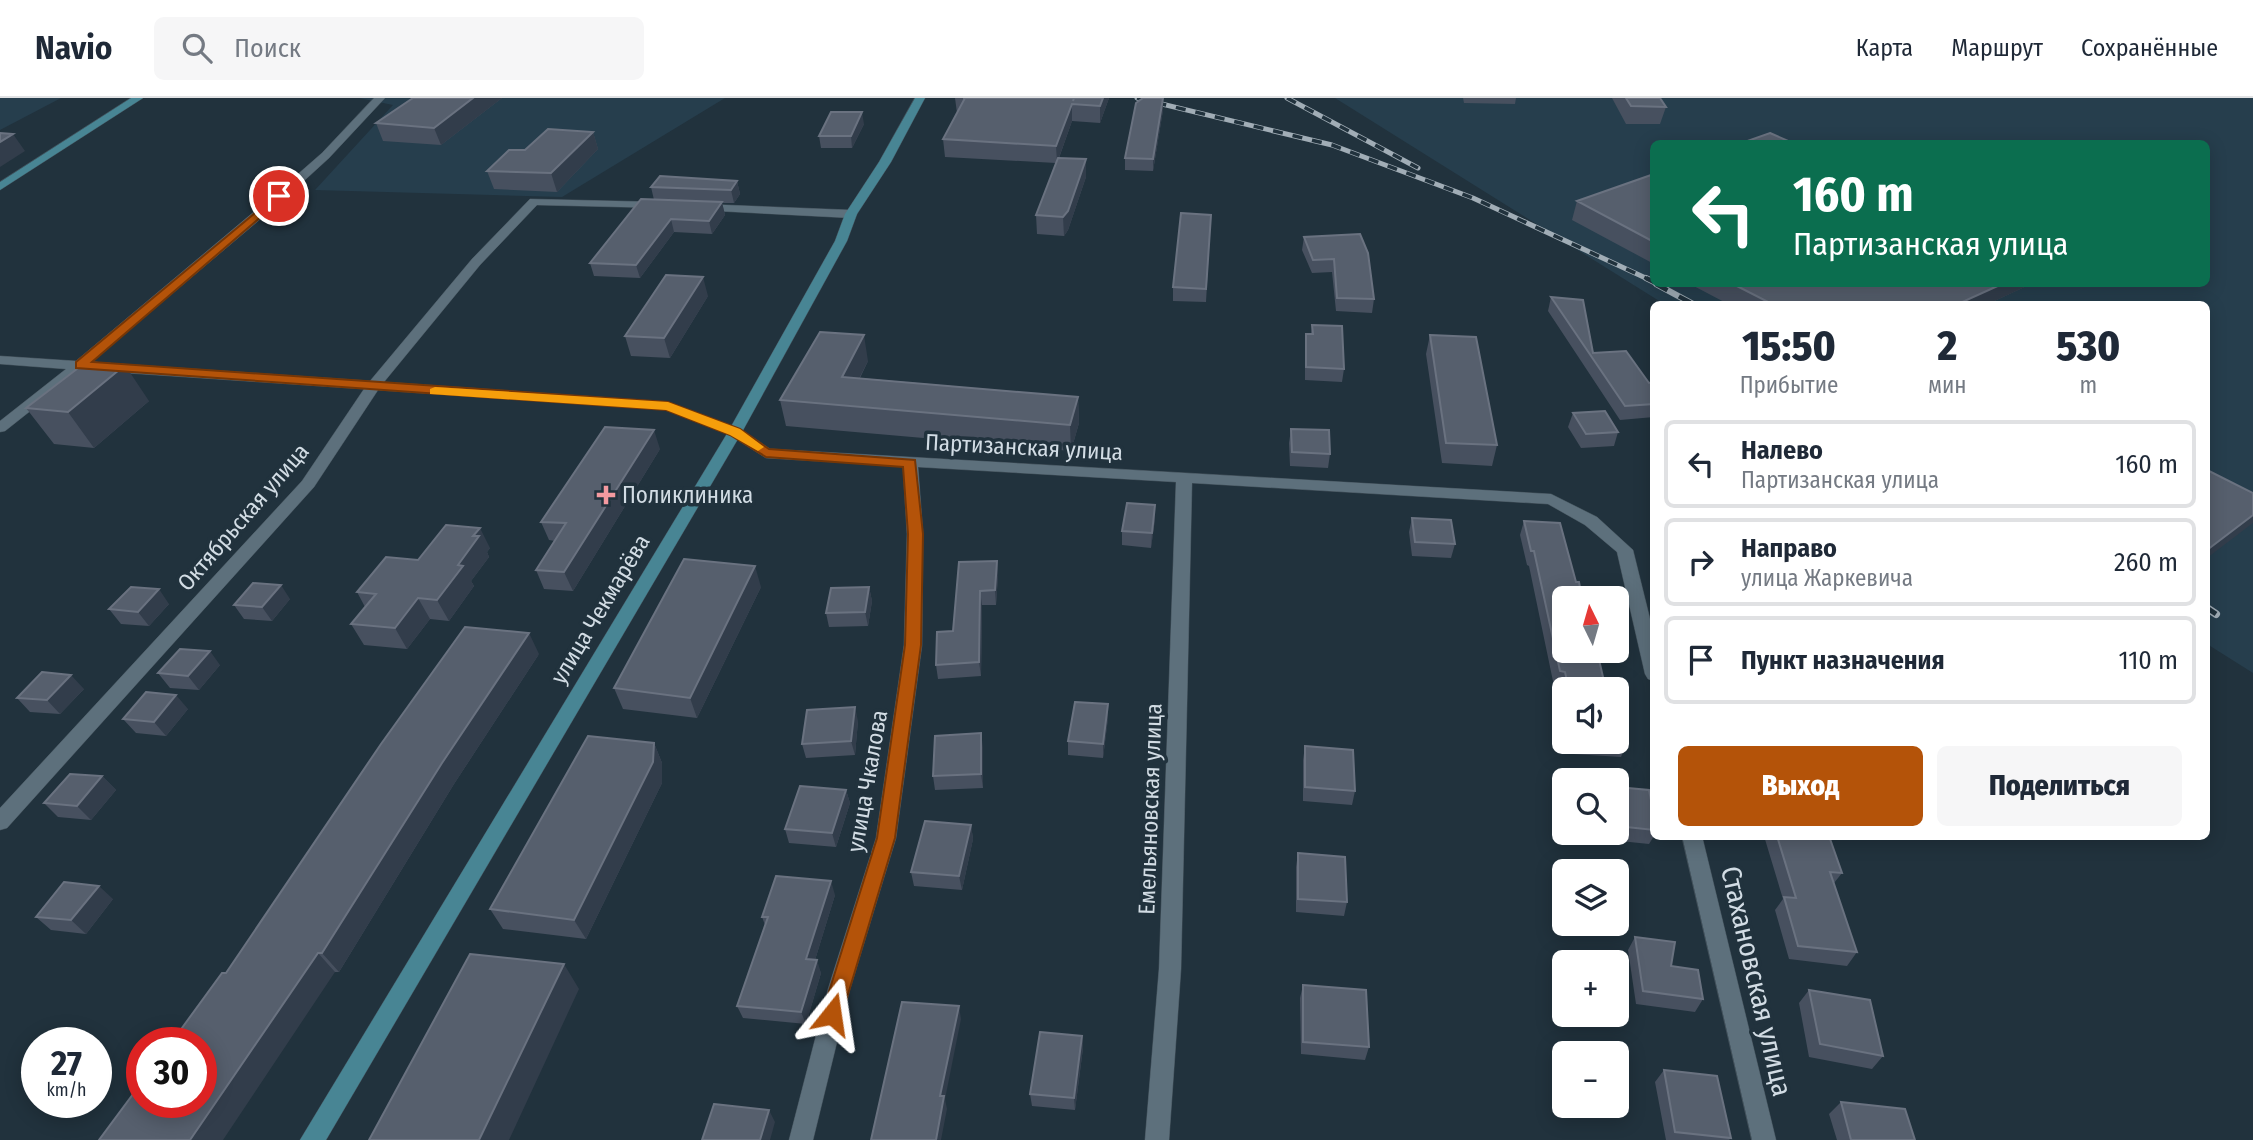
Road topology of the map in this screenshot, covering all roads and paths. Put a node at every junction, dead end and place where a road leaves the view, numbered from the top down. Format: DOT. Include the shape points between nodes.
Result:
graph roads {
  1 [pos="138,98"];
  2 [pos="380,98"];
  3 [pos="920,98"];
  4 [pos="0,187"];
  5 [pos="672,206"];
  6 [pos="686,207"];
  7 [pos="851,214"];
  8 [pos="0,359"];
  9 [pos="80,365"];
  10 [pos="373,387"];
  11 [pos="0,429"];
  12 [pos="735,432"];
  13 [pos="910,463"];
  14 [pos="1184,478"];
  15 [pos="1650,657"];
  16 [pos="0,821"];
  17 [pos="1693,840"];
  18 [pos="312,1140"];
  19 [pos="801,1140"];
  20 [pos="1157,1140"];
  21 [pos="1764,1140"];
  1 -- 4 [label="street"];
  2 -- 9 [label="street" via="320,161"];
  3 -- 7 [label="street, улица Чекмарёва"];
  5 -- 10 [label="street, Октябрьская улица" via="534,201 476,262"];
  6 -- 7 [label="street"];
  7 -- 12 [label="street, улица Чекмарёва" via="841,241"];
  8 -- 9 [label="street, Партизанская улица"];
  9 -- 10 [label="street, Партизанская улица"];
  9 -- 11 [label="street"];
  10 -- 12 [label="street, Партизанская улица" via="668,406"];
  10 -- 16 [label="street, Октябрьская улица" via="308,484"];
  12 -- 13 [label="street, Партизанская улица" via="766,453"];
  12 -- 18 [label="street, улица Чекмарёва"];
  13 -- 14 [label="street, Партизанская улица"];
  13 -- 19 [label="street, улица Чкалова" via="915,534 913,645 886,838 839,989"];
  14 -- 15 [label="street, Партизанская улица" via="1551,499 1591,521 1625,550"];
  14 -- 20 [label="street, Емельяновская улица" via="1170,969"];
  17 -- 21 [label="street, Стахановская улица"];
}
